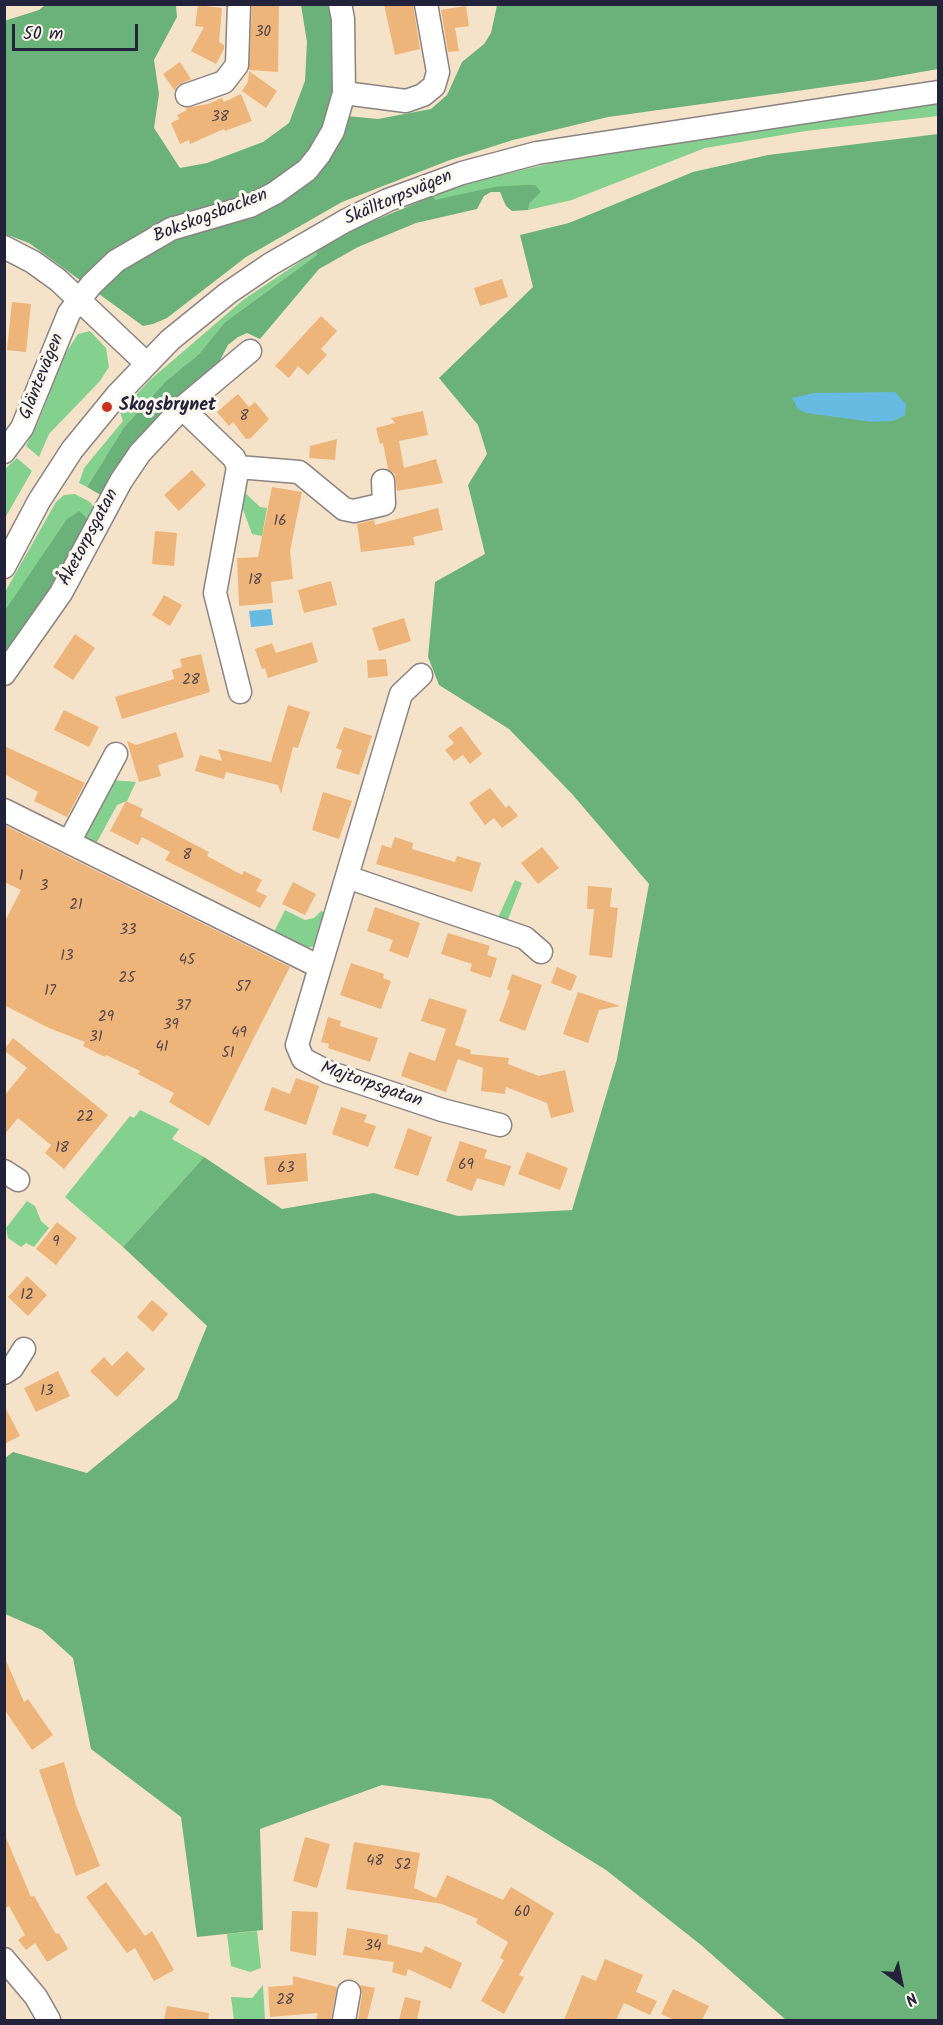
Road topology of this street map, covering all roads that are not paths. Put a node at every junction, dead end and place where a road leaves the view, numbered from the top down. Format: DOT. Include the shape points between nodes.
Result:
graph roads {
  1 [pos="239,4"];
  2 [pos="340,4"];
  3 [pos="426,4"];
  4 [pos="939,92"];
  5 [pos="344,93"];
  6 [pos="187,95"];
  7 [pos="4,247"];
  8 [pos="80,300"];
  9 [pos="250,351"];
  10 [pos="147,364"];
  11 [pos="182,408"];
  12 [pos="4,452"];
  13 [pos="238,467"];
  14 [pos="383,481"];
  15 [pos="4,567"];
  16 [pos="4,674"];
  17 [pos="421,675"];
  18 [pos="240,692"];
  19 [pos="116,754"];
  20 [pos="4,810"];
  21 [pos="69,842"];
  22 [pos="347,877"];
  23 [pos="541,952"];
  24 [pos="321,967"];
  25 [pos="500,1125"];
  26 [pos="24,1348"];
  27 [pos="4,1373"];
  28 [pos="4,1959"];
  29 [pos="349,1992"];
  30 [pos="49,2020"];
  31 [pos="344,2020"];
  1 -- 6 [label="street" via="237,65 224,82"];
  2 -- 5 [label="street, Bokskogsbacken"];
  3 -- 5 [label="street" via="438,72 435,86 406,101"];
  4 -- 10 [label="street, Skälltorpsvägen" via="573,146 462,173 362,213 279,259 190,322"];
  5 -- 8 [label="street, Bokskogsbacken" via="333,131 319,155 290,185 250,206 193,221 148,241 117,261"];
  7 -- 8 [label="street" via="33,262"];
  8 -- 10 [label="street"];
  8 -- 12 [label="street, Gläntevägen" via="63,328 22,428"];
  9 -- 11 [label="street, Åketorpsgatan"];
  10 -- 15 [label="street, Skälltorpsvägen" via="72,450"];
  11 -- 13 [label="street" via="234,458"];
  11 -- 16 [label="street, Åketorpsgatan" via="140,453 61,593"];
  13 -- 14 [label="street" via="299,472 344,509 354,511 385,503"];
  13 -- 18 [label="street" via="215,593"];
  17 -- 22 [label="street, Majtorpsgatan" via="402,694"];
  19 -- 21 [label="street"];
  20 -- 21 [label="street"];
  21 -- 24 [label="street"];
  22 -- 23 [label="street" via="525,938"];
  22 -- 24 [label="street, Majtorpsgatan"];
  24 -- 25 [label="street, Majtorpsgatan" via="297,1045 303,1059 328,1072"];
  26 -- 27 [label="street" via="12,1368"];
  28 -- 30 [label="street" via="36,1997"];
  29 -- 31 [label="street"];
}
